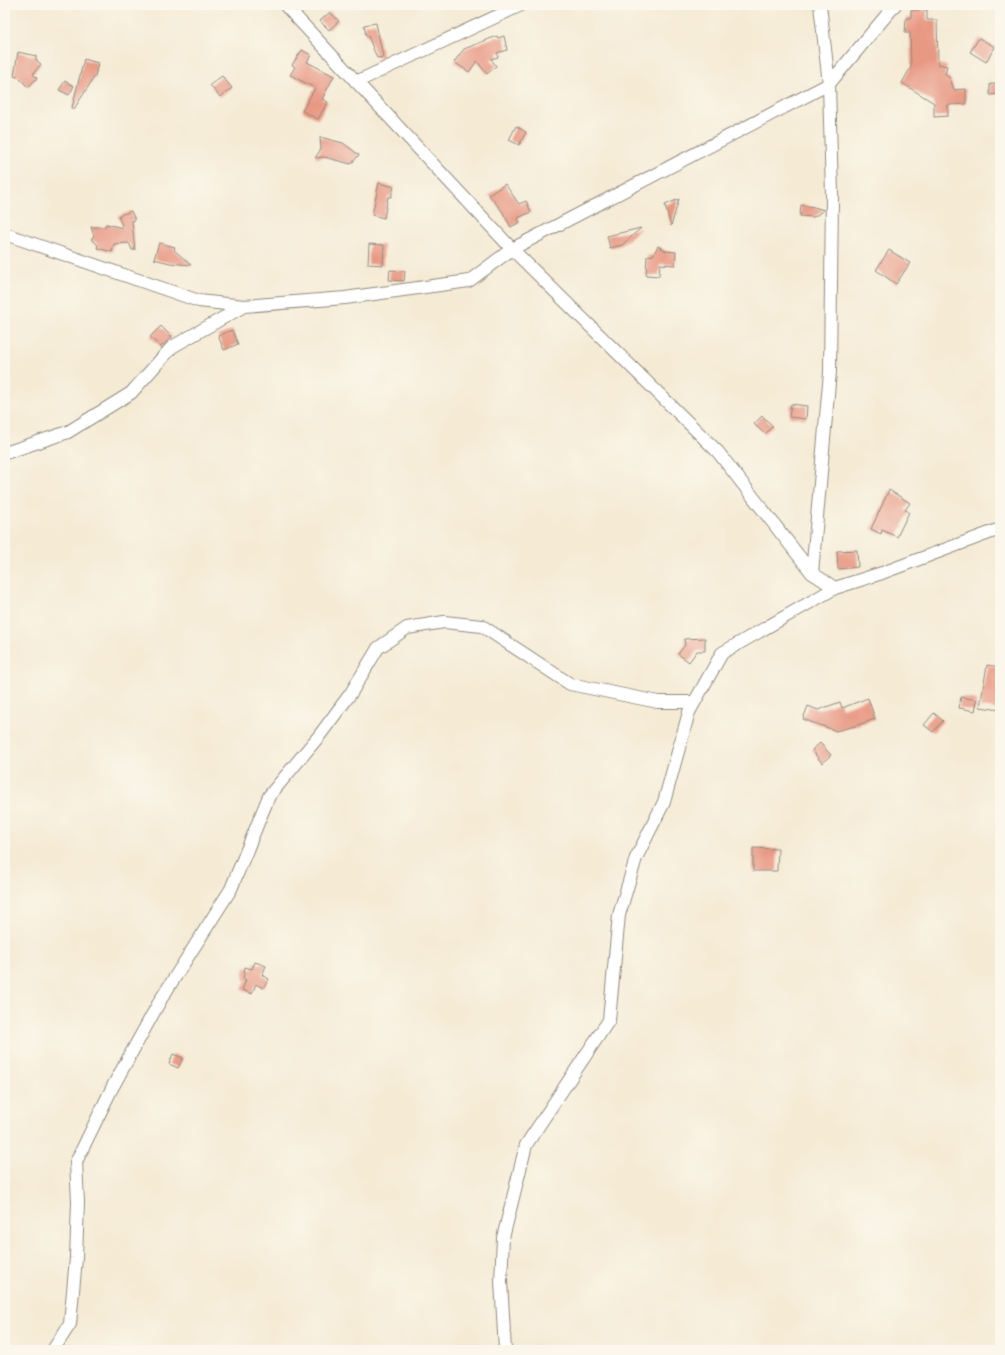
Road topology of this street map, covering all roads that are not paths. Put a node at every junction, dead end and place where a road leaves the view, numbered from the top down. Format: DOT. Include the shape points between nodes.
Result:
graph roads {
  1 [pos="285,5"];
  2 [pos="521,5"];
  3 [pos="820,5"];
  4 [pos="895,5"];
  5 [pos="356,82"];
  6 [pos="829,84"];
  7 [pos="5,234"];
  8 [pos="512,249"];
  9 [pos="244,306"];
  10 [pos="5,453"];
  11 [pos="1000,529"];
  12 [pos="812,573"];
  13 [pos="835,588"];
  14 [pos="694,702"];
  15 [pos="53,1350"];
  16 [pos="505,1350"];
  1 -- 5 [label="street"];
  2 -- 5 [label="street"];
  3 -- 6 [label="street"];
  4 -- 6 [label="street"];
  5 -- 8 [label="street"];
  6 -- 8 [label="street"];
  6 -- 12 [label="street" via="832,195 830,372"];
  7 -- 9 [label="street" via="199,301"];
  8 -- 9 [label="street" via="469,281 345,298"];
  8 -- 12 [label="street" via="718,452"];
  9 -- 10 [label="street" via="172,347 131,393 68,432"];
  11 -- 13 [label="street"];
  12 -- 13 [label="street"];
  13 -- 14 [label="street" via="722,653"];
  14 -- 15 [label="street" via="658,702 570,684 482,626 444,622 407,628 378,648 351,693 269,796 231,889 161,999 112,1088 76,1162 78,1202 70,1324"];
  14 -- 16 [label="street" via="664,802 636,858 619,916 609,1020 526,1145 503,1238 501,1281"];
}
